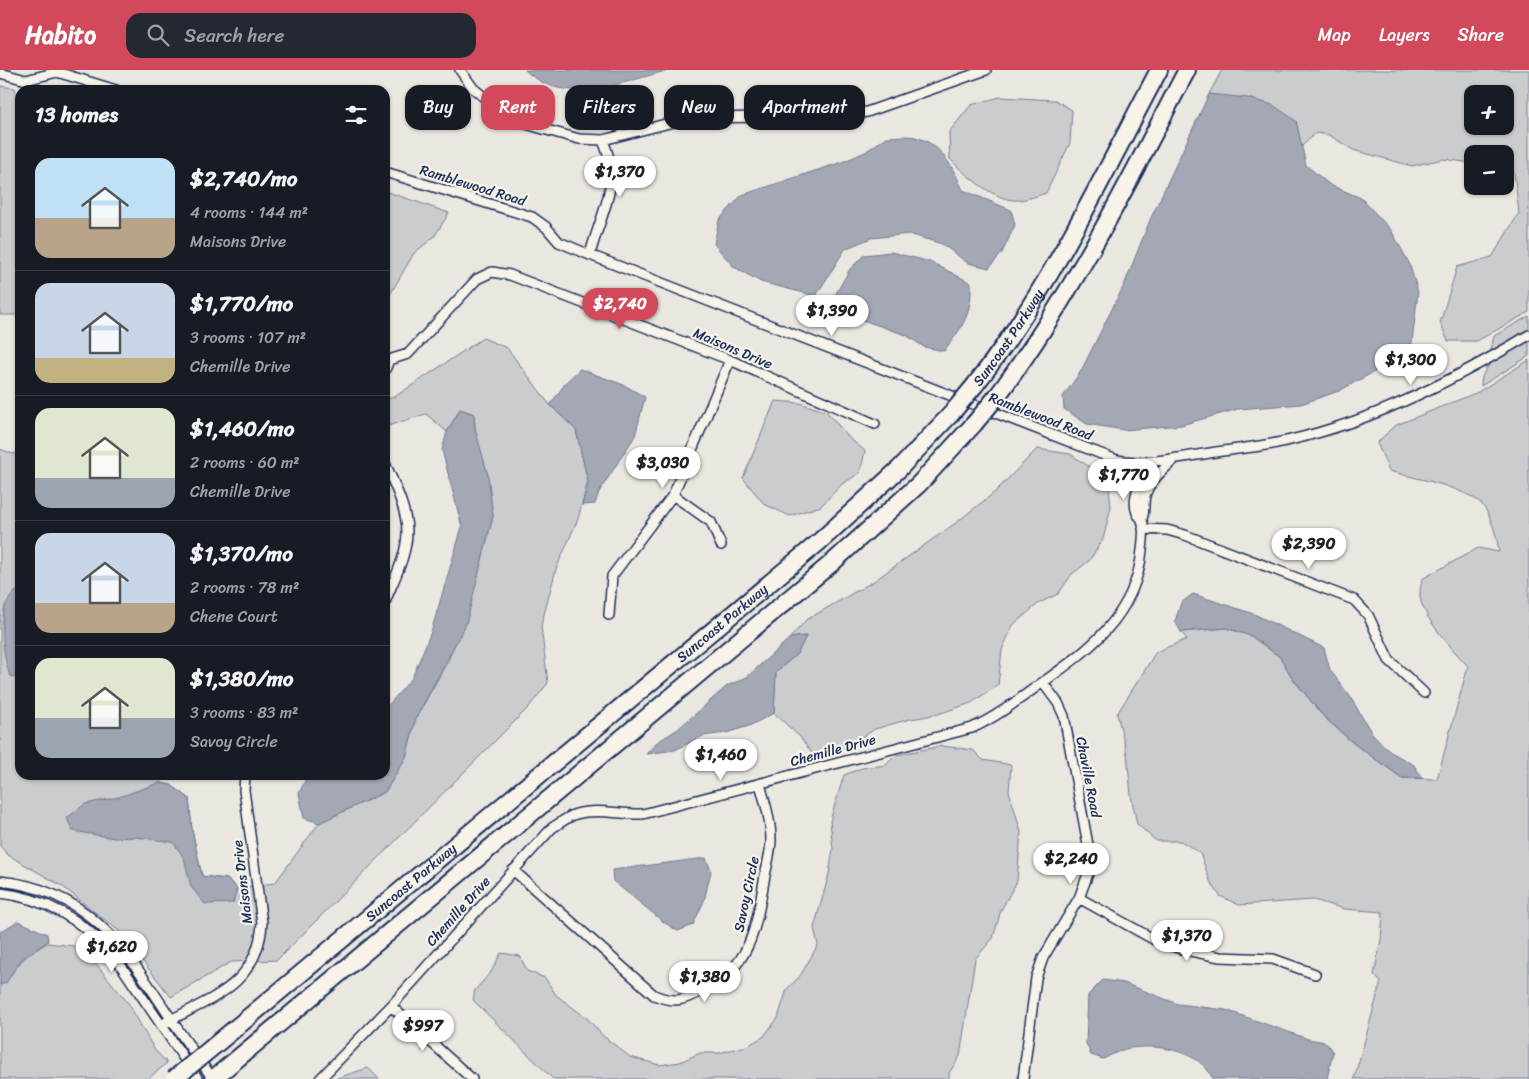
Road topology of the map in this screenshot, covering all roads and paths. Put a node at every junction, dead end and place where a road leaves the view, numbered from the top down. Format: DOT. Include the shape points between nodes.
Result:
graph roads {
  1 [pos="460,70"];
  2 [pos="986,70"];
  3 [pos="1159,70"];
  4 [pos="1187,70"];
  5 [pos="0,72"];
  6 [pos="100,85"];
  7 [pos="603,140"];
  8 [pos="390,174"];
  9 [pos="590,255"];
  10 [pos="1529,335"];
  11 [pos="390,359"];
  12 [pos="730,360"];
  13 [pos="875,424"];
  14 [pos="1176,458"];
  15 [pos="1154,461"];
  16 [pos="1137,462"];
  17 [pos="390,475"];
  18 [pos="1143,488"];
  19 [pos="673,495"];
  20 [pos="1143,530"];
  21 [pos="721,545"];
  22 [pos="390,589"];
  23 [pos="610,615"];
  24 [pos="1043,682"];
  25 [pos="1424,694"];
  26 [pos="245,780"];
  27 [pos="760,784"];
  28 [pos="513,870"];
  29 [pos="0,881"];
  30 [pos="0,893"];
  31 [pos="1079,898"];
  32 [pos="1315,974"];
  33 [pos="391,1006"];
  34 [pos="171,1020"];
  35 [pos="161,1025"];
  36 [pos="174,1079"];
  37 [pos="198,1079"];
  38 [pos="213,1079"];
  39 [pos="320,1079"];
  40 [pos="472,1079"];
  41 [pos="1023,1079"];
  1 -- 7 [label="street" via="473,88 510,120 579,139"];
  2 -- 7 [label="street" via="867,112 842,116 689,118"];
  3 -- 36 [label="highway, Suncoast Parkway, bridge" via="1049,276 1010,336 951,414 899,469 819,542"];
  4 -- 38 [label="highway, Suncoast Parkway, bridge" via="1070,287 1024,360 974,424 920,484 833,562"];
  5 -- 6 [label="street" via="26,80 57,72"];
  7 -- 9 [label="street" via="611,164 611,182"];
  8 -- 9 [label="street, Ramblewood Road" via="532,217 559,242"];
  9 -- 16 [label="street, Ramblewood Road" via="1114,459"];
  10 -- 14 [label="street, Ramblewood Road" via="1434,388 1322,431 1272,444"];
  11 -- 12 [label="street, Maisons Drive" via="408,354 477,279 492,272 510,274"];
  12 -- 13 [label="street, Maisons Drive"];
  12 -- 19 [label="street"];
  14 -- 15 [label="street, Ramblewood Road"];
  14 -- 18 [label="street"];
  15 -- 16 [label="street, Ramblewood Road"];
  15 -- 18 [label="street, Chemille Drive"];
  16 -- 18 [label="street, Chemille Drive" via="1135,480"];
  17 -- 22 [label="street" via="404,509 407,533"];
  18 -- 20 [label="street, Chemille Drive"];
  19 -- 21 [label="street" via="711,522"];
  19 -- 23 [label="street" via="612,576"];
  20 -- 24 [label="street, Chemille Drive" via="1137,574 1118,616 1089,649"];
  20 -- 25 [label="street" via="1166,530 1185,535 1354,600 1368,616 1389,660"];
  24 -- 27 [label="street, Chemille Drive" via="993,718 972,728"];
  24 -- 31 [label="street, Chaville Road" via="1064,716 1089,850 1088,874"];
  26 -- 34 [label="street, Maisons Drive" via="262,923 261,942 247,969 227,991"];
  27 -- 28 [label="street, Chemille Drive" via="643,814 596,811 574,815 552,828"];
  27 -- 28 [label="street, Savoy Circle" via="771,841 755,932 745,954 729,973 685,1000 669,1001 654,995"];
  28 -- 33 [label="street, Chemille Drive"];
  29 -- 34 [label="street" via="35,886 55,894 97,920 127,953"];
  30 -- 35 [label="street" via="34,898 54,906 89,931 113,954"];
  31 -- 32 [label="street" via="1153,939 1181,949 1220,957 1272,959"];
  31 -- 41 [label="street, Chaville Road" via="1043,958 1036,978"];
  33 -- 39 [label="street, Chemille Drive"];
  33 -- 40 [label="street"];
  34 -- 35 [label="street, Maisons Drive"];
  34 -- 38 [label="street"];
  35 -- 37 [label="street"];
}
